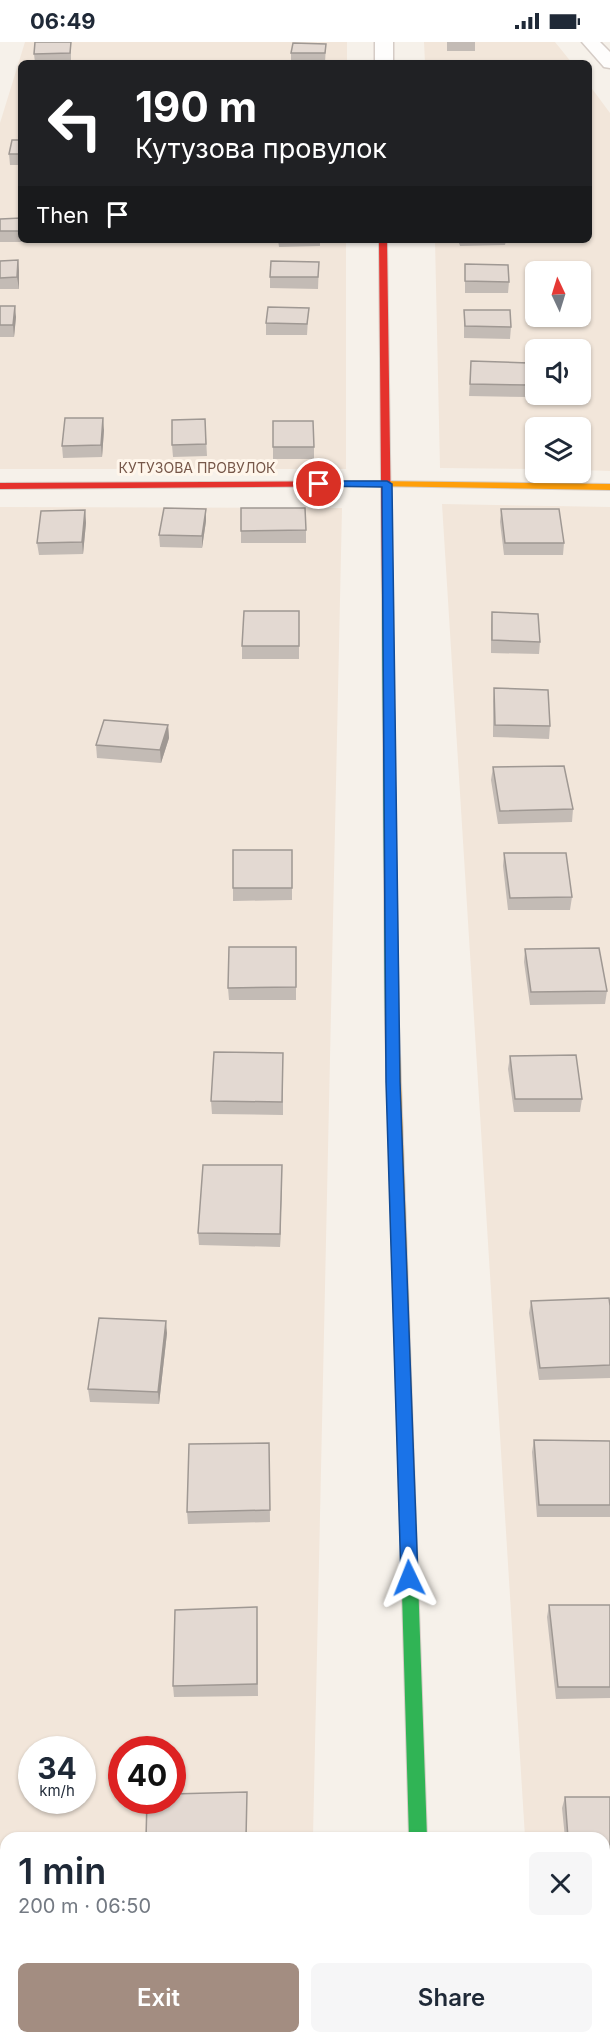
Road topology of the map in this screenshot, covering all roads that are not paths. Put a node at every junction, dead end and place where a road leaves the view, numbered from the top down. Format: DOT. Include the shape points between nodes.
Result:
graph roads {
  1 [pos="384,42"];
  2 [pos="591,42"];
  3 [pos="384,60"];
  4 [pos="610,63"];
  5 [pos="383,243"];
  6 [pos="387,484"];
  7 [pos="0,486"];
  8 [pos="610,487"];
  9 [pos="418,1832"];
  1 -- 3 [label="street"];
  2 -- 4 [label="street"];
  5 -- 6 [label="street"];
  6 -- 7 [label="street, КУТУЗОВА ПРОВУЛОК"];
  6 -- 8 [label="street, КУТУЗОВА ПРОВУЛОК"];
  6 -- 9 [label="street" via="393,1082"];
}
